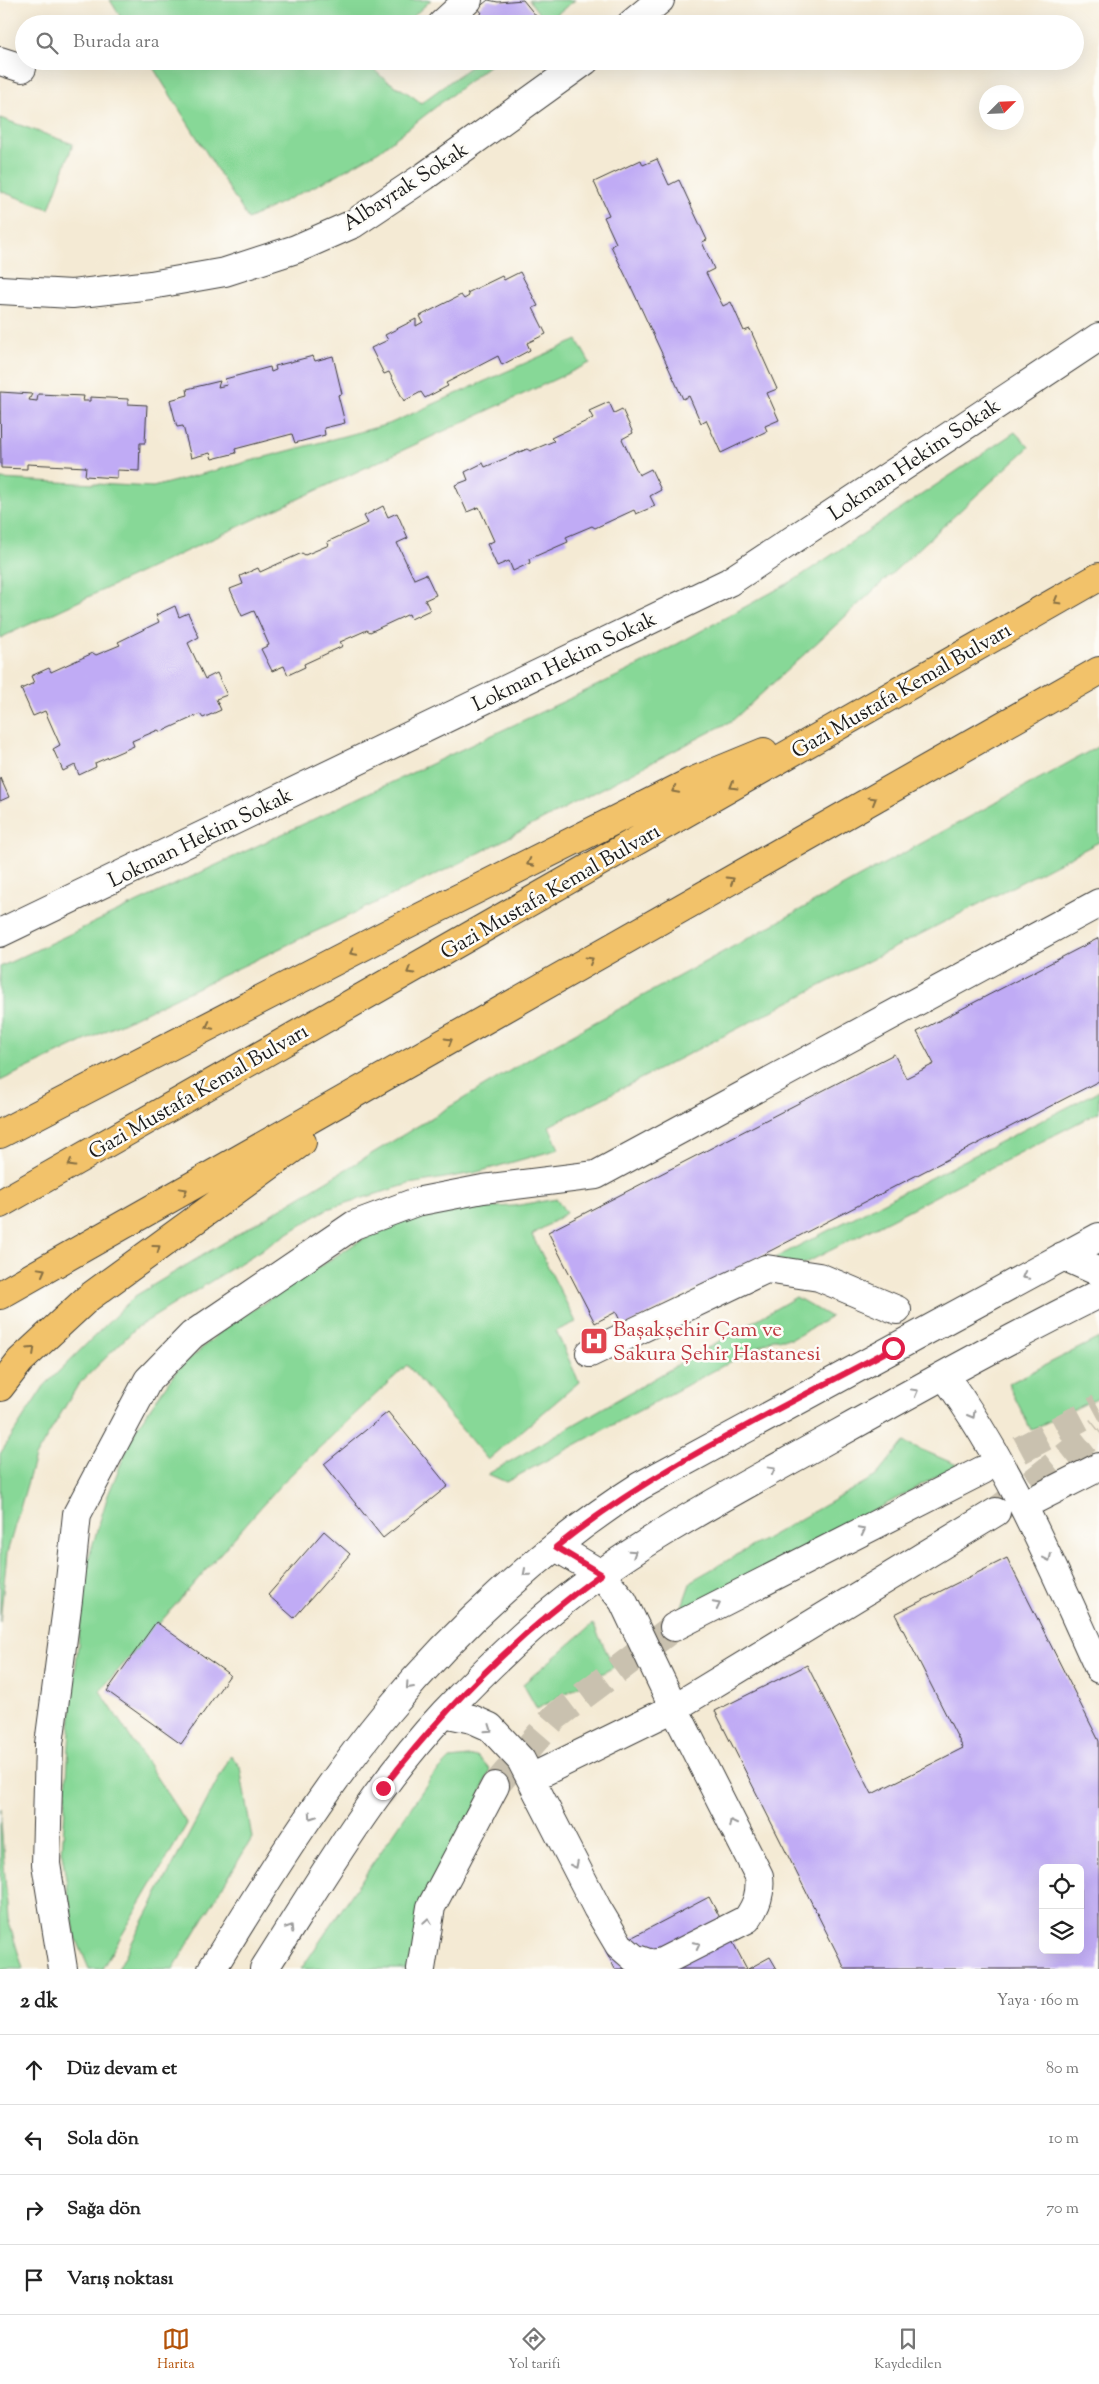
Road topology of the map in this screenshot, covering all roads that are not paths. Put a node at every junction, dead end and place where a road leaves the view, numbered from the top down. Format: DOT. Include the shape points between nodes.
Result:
graph roads {
  1 [pos="468,0"];
  2 [pos="452,15"];
  3 [pos="572,70"];
  4 [pos="0,290"];
  5 [pos="1099,337"];
  6 [pos="1099,577"];
  7 [pos="1099,671"];
  8 [pos="865,711"];
  9 [pos="1099,903"];
  10 [pos="0,933"];
  11 [pos="407,1065"];
  12 [pos="0,1134"];
  13 [pos="0,1204"];
  14 [pos="1099,1237"];
  15 [pos="1063,1256"];
  16 [pos="1099,1272"];
  17 [pos="1099,1294"];
  18 [pos="0,1295"];
  19 [pos="897,1310"];
  20 [pos="590,1353"];
  21 [pos="944,1375"];
  22 [pos="0,1387"];
  23 [pos="1099,1467"];
  24 [pos="983,1470"];
  25 [pos="1024,1505"];
  26 [pos="996,1512"];
  27 [pos="556,1547"];
  28 [pos="601,1574"];
  29 [pos="674,1627"];
  30 [pos="1099,1669"];
  31 [pos="674,1708"];
  32 [pos="444,1713"];
  33 [pos="531,1778"];
  34 [pos="495,1786"];
  35 [pos="63,1969"];
  36 [pos="212,1969"];
  37 [pos="264,1969"];
  38 [pos="421,1969"];
  1 -- 2 [label="street"];
  3 -- 4 [label="street, Albayrak Sokak" via="354,224 296,249 225,272 151,286 72,294"];
  5 -- 10 [label="street, Lokman Hekim Sokak" via="729,582"];
  6 -- 8 [label="highway, Gazi Mustafa Kemal Bulvarı, one-way"];
  11 -- 7 [label="highway, one-way"];
  8 -- 12 [label="highway, one-way" via="691,782"];
  8 -- 13 [label="highway, Gazi Mustafa Kemal Bulvarı, one-way"];
  9 -- 35 [label="street" via="596,1175 483,1189 416,1202 354,1225 192,1335 148,1380 77,1514 48,1744 46,1864"];
  18 -- 11 [label="highway, one-way"];
  22 -- 11 [label="highway, one-way" via="20,1361 88,1298"];
  14 -- 15 [label="street"];
  15 -- 16 [label="street"];
  15 -- 27 [label="street, one-way" via="656,1477 613,1503"];
  17 -- 21 [label="street"];
  19 -- 20 [label="street" via="819,1277 766,1270"];
  21 -- 25 [label="street, one-way" via="966,1405"];
  28 -- 21 [label="street, one-way" via="692,1517"];
  23 -- 25 [label="street"];
  29 -- 24 [label="street, one-way"];
  25 -- 30 [label="street, one-way"];
  26 -- 31 [label="street"];
  27 -- 28 [label="street"];
  27 -- 36 [label="street, one-way" via="462,1632 387,1712 350,1760"];
  28 -- 31 [label="street" via="623,1601"];
  28 -- 32 [label="street" via="515,1642"];
  31 -- 33 [label="street"];
  33 -- 31 [label="street, one-way" via="619,1945 634,1958 651,1964 662,1962 747,1919 756,1907 760,1890 759,1876"];
  32 -- 33 [label="street, one-way" via="490,1727 521,1760"];
  37 -- 32 [label="street, one-way" via="383,1788"];
  38 -- 34 [label="street, one-way" via="430,1907"];
}
